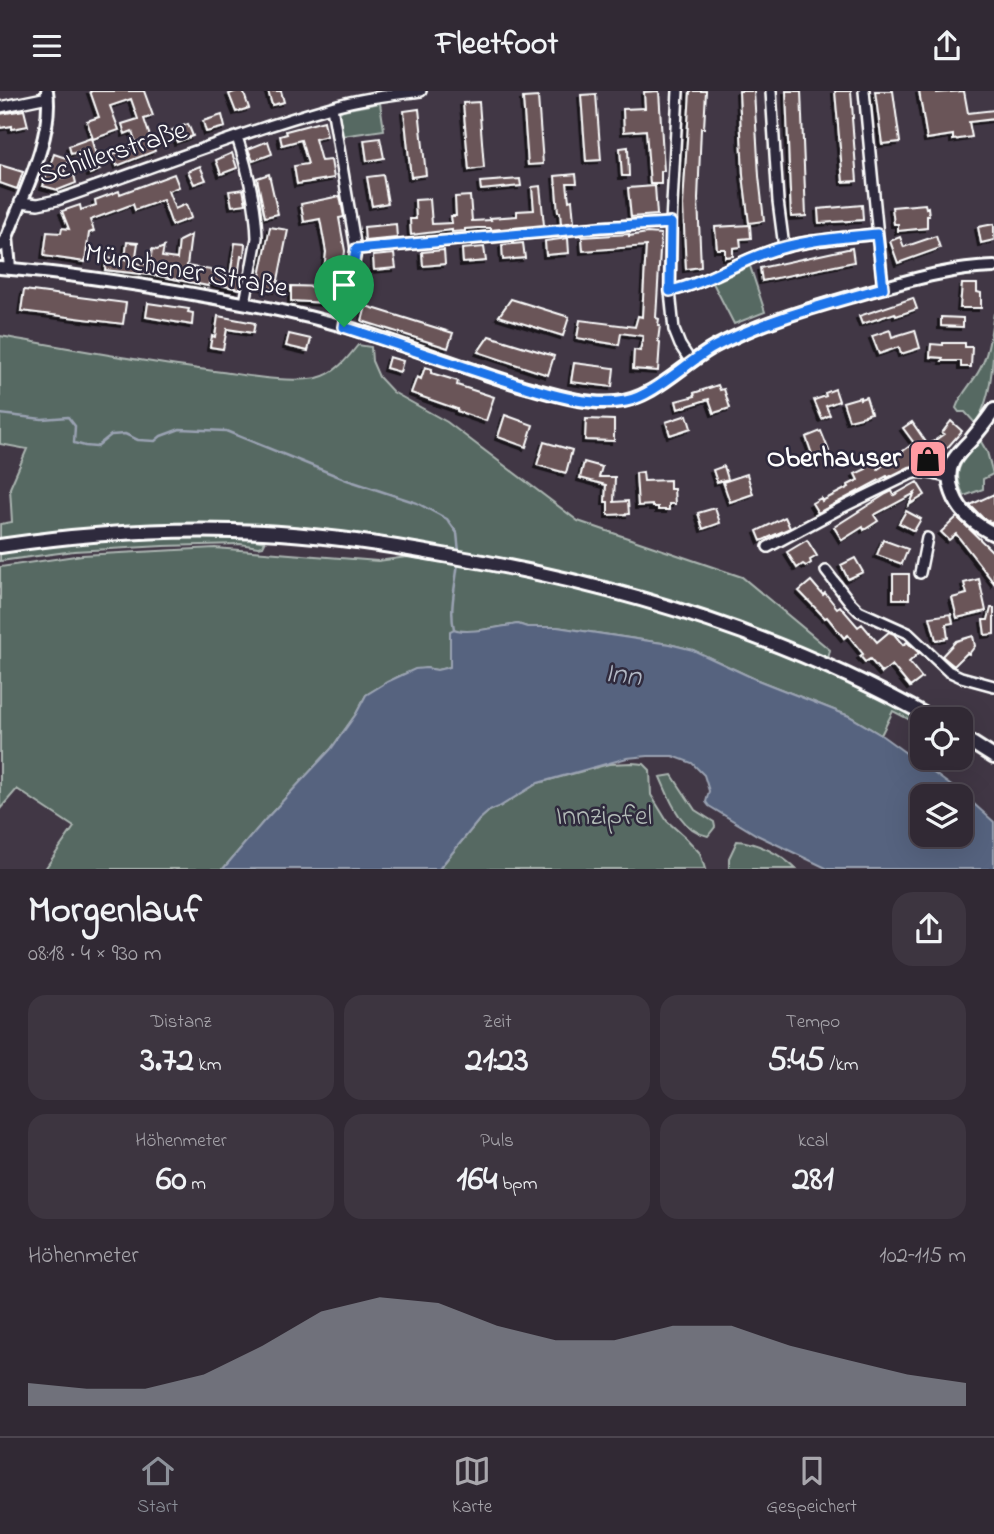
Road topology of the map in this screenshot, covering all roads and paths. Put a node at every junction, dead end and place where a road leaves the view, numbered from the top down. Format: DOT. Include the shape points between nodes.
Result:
graph roads {
  1 [pos="421,91"];
  2 [pos="678,91"];
  3 [pos="771,91"];
  4 [pos="864,91"];
  5 [pos="48,94"];
  6 [pos="378,94"];
  7 [pos="0,107"];
  8 [pos="332,107"];
  9 [pos="237,137"];
  10 [pos="20,202"];
  11 [pos="671,223"];
  12 [pos="877,234"];
  13 [pos="3,241"];
  14 [pos="784,247"];
  15 [pos="356,249"];
  16 [pos="994,267"];
  17 [pos="5,268"];
  18 [pos="883,288"];
  19 [pos="670,291"];
  20 [pos="245,303"];
  21 [pos="344,327"];
  22 [pos="691,362"];
  23 [pos="994,410"];
  24 [pos="950,478"];
  25 [pos="994,534"];
  26 [pos="928,538"];
  27 [pos="0,546"];
  28 [pos="768,547"];
  29 [pos="826,571"];
  30 [pos="920,573"];
  31 [pos="994,685"];
  32 [pos="910,707"];
  33 [pos="973,744"];
  34 [pos="994,757"];
  1 -- 6 [label="street, Schillerstraße"];
  2 -- 11 [label="street"];
  3 -- 14 [label="street"];
  4 -- 12 [label="street"];
  5 -- 7 [label="street"];
  5 -- 10 [label="street" via="43,141"];
  6 -- 8 [label="street, Schillerstraße"];
  8 -- 9 [label="street, Schillerstraße"];
  8 -- 15 [label="street"];
  9 -- 10 [label="street, Schillerstraße" via="57,200"];
  9 -- 20 [label="street" via="257,227"];
  10 -- 13 [label="street"];
  11 -- 15 [label="street"];
  11 -- 19 [label="street"];
  12 -- 14 [label="street"];
  12 -- 18 [label="street"];
  13 -- 17 [label="street"];
  14 -- 19 [label="street"];
  15 -- 21 [label="street"];
  16 -- 18 [label="street, Münchener Straße" via="930,274"];
  17 -- 20 [label="street, Münchener Straße"];
  18 -- 22 [label="street, Münchener Straße" via="750,330"];
  19 -- 22 [label="street" via="674,330"];
  20 -- 21 [label="street, Münchener Straße"];
  21 -- 22 [label="street, Münchener Straße" via="548,393 603,403 640,397"];
  23 -- 24 [label="main road" via="956,456"];
  24 -- 25 [label="main road" via="968,517"];
  24 -- 28 [label="street" via="911,474"];
  26 -- 30 [label="street"];
  27 -- 32 [label="main road" via="173,531 282,533 466,558 573,581 749,634"];
  29 -- 31 [label="street" via="859,611 908,633 948,671"];
  33 -- 34 [label="main road"];
}
